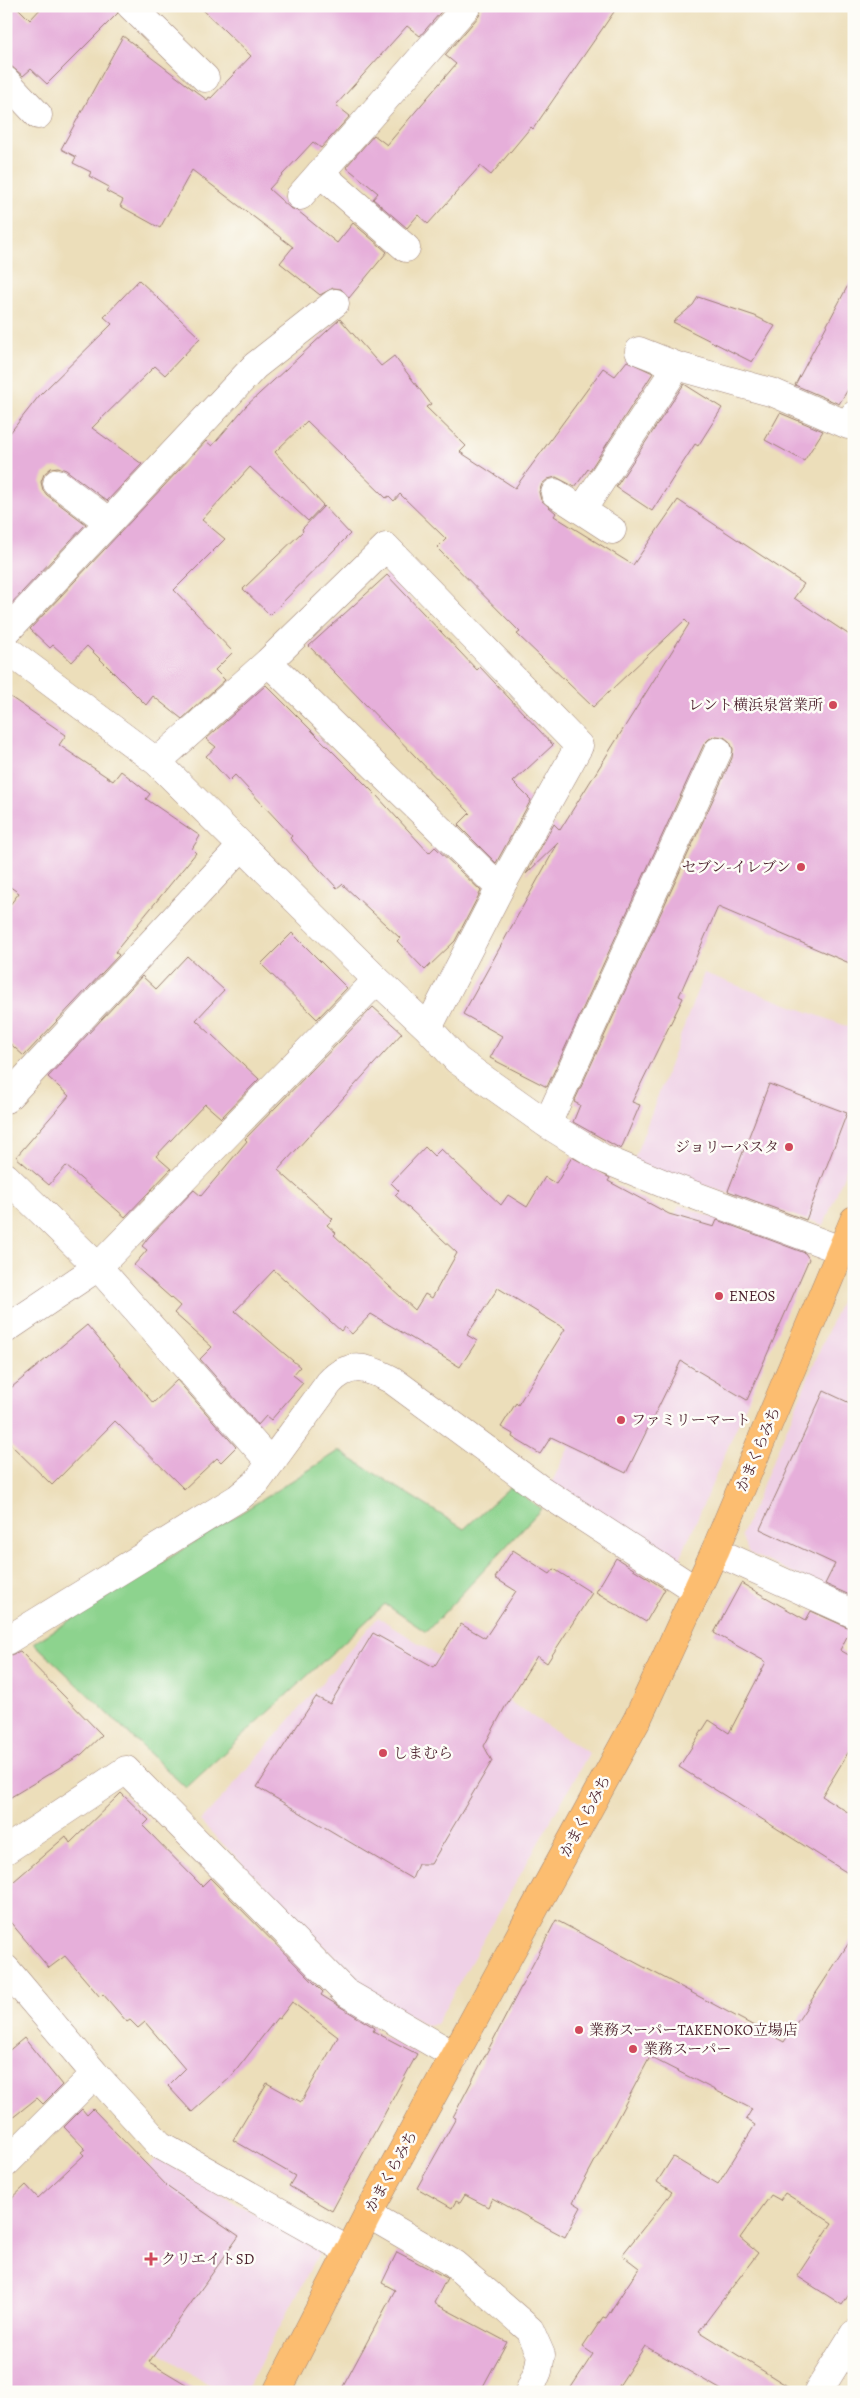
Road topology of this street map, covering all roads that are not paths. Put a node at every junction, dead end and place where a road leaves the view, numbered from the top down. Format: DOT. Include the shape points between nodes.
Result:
graph roads {
  1 [pos="130,6"];
  2 [pos="467,6"];
  3 [pos="205,78"];
  4 [pos="6,81"];
  5 [pos="38,115"];
  6 [pos="320,173"];
  7 [pos="300,196"];
  8 [pos="406,248"];
  9 [pos="336,304"];
  10 [pos="639,351"];
  11 [pos="677,366"];
  12 [pos="854,415"];
  13 [pos="57,483"];
  14 [pos="555,493"];
  15 [pos="582,510"];
  16 [pos="109,522"];
  17 [pos="612,530"];
  18 [pos="6,632"];
  19 [pos="6,649"];
  20 [pos="268,662"];
  21 [pos="718,751"];
  22 [pos="158,762"];
  23 [pos="242,846"];
  24 [pos="500,888"];
  25 [pos="377,980"];
  26 [pos="428,1028"];
  27 [pos="6,1099"];
  28 [pos="547,1124"];
  29 [pos="6,1177"];
  30 [pos="854,1220"];
  31 [pos="841,1250"];
  32 [pos="98,1267"];
  33 [pos="6,1329"];
  34 [pos="270,1462"];
  35 [pos="715,1551"];
  36 [pos="697,1591"];
  37 [pos="854,1614"];
  38 [pos="6,1641"];
  39 [pos="6,1850"];
  40 [pos="6,1970"];
  41 [pos="455,2056"];
  42 [pos="95,2074"];
  43 [pos="6,2163"];
  44 [pos="368,2214"];
  45 [pos="349,2251"];
  46 [pos="851,2345"];
  47 [pos="277,2392"];
  48 [pos="528,2392"];
  49 [pos="818,2392"];
  1 -- 3 [label="street"];
  2 -- 6 [label="street"];
  4 -- 5 [label="street"];
  6 -- 7 [label="street"];
  6 -- 8 [label="street"];
  9 -- 16 [label="street" via="255,366"];
  10 -- 11 [label="street"];
  11 -- 12 [label="street" via="774,392 848,425"];
  11 -- 15 [label="street"];
  13 -- 16 [label="street"];
  14 -- 15 [label="street"];
  15 -- 17 [label="street"];
  16 -- 18 [label="street"];
  19 -- 22 [label="street"];
  20 -- 22 [label="street"];
  20 -- 24 [label="street"];
  20 -- 24 [label="street" via="386,547 578,746"];
  21 -- 28 [label="street"];
  22 -- 23 [label="street"];
  23 -- 25 [label="street"];
  23 -- 27 [label="street"];
  24 -- 26 [label="street"];
  25 -- 26 [label="street"];
  25 -- 32 [label="street"];
  26 -- 28 [label="street" via="457,1060"];
  28 -- 31 [label="street" via="604,1159"];
  29 -- 32 [label="street"];
  30 -- 31 [label="main road, かまくらみち"];
  31 -- 35 [label="main road, かまくらみち"];
  32 -- 33 [label="street"];
  32 -- 34 [label="street"];
  34 -- 36 [label="street" via="338,1374 346,1369 362,1368 379,1373 540,1490"];
  34 -- 38 [label="street" via="256,1483 238,1498"];
  35 -- 36 [label="main road, かまくらみち"];
  35 -- 37 [label="street"];
  36 -- 41 [label="main road, かまくらみち" via="637,1720"];
  39 -- 41 [label="street" via="126,1770 345,1992"];
  40 -- 42 [label="street"];
  41 -- 44 [label="main road, かまくらみち"];
  42 -- 43 [label="street"];
  42 -- 45 [label="street" via="160,2146"];
  44 -- 45 [label="main road, かまくらみち"];
  44 -- 48 [label="street" via="454,2264 530,2330 542,2355"];
  45 -- 47 [label="main road, かまくらみち"];
  46 -- 49 [label="street"];
}
